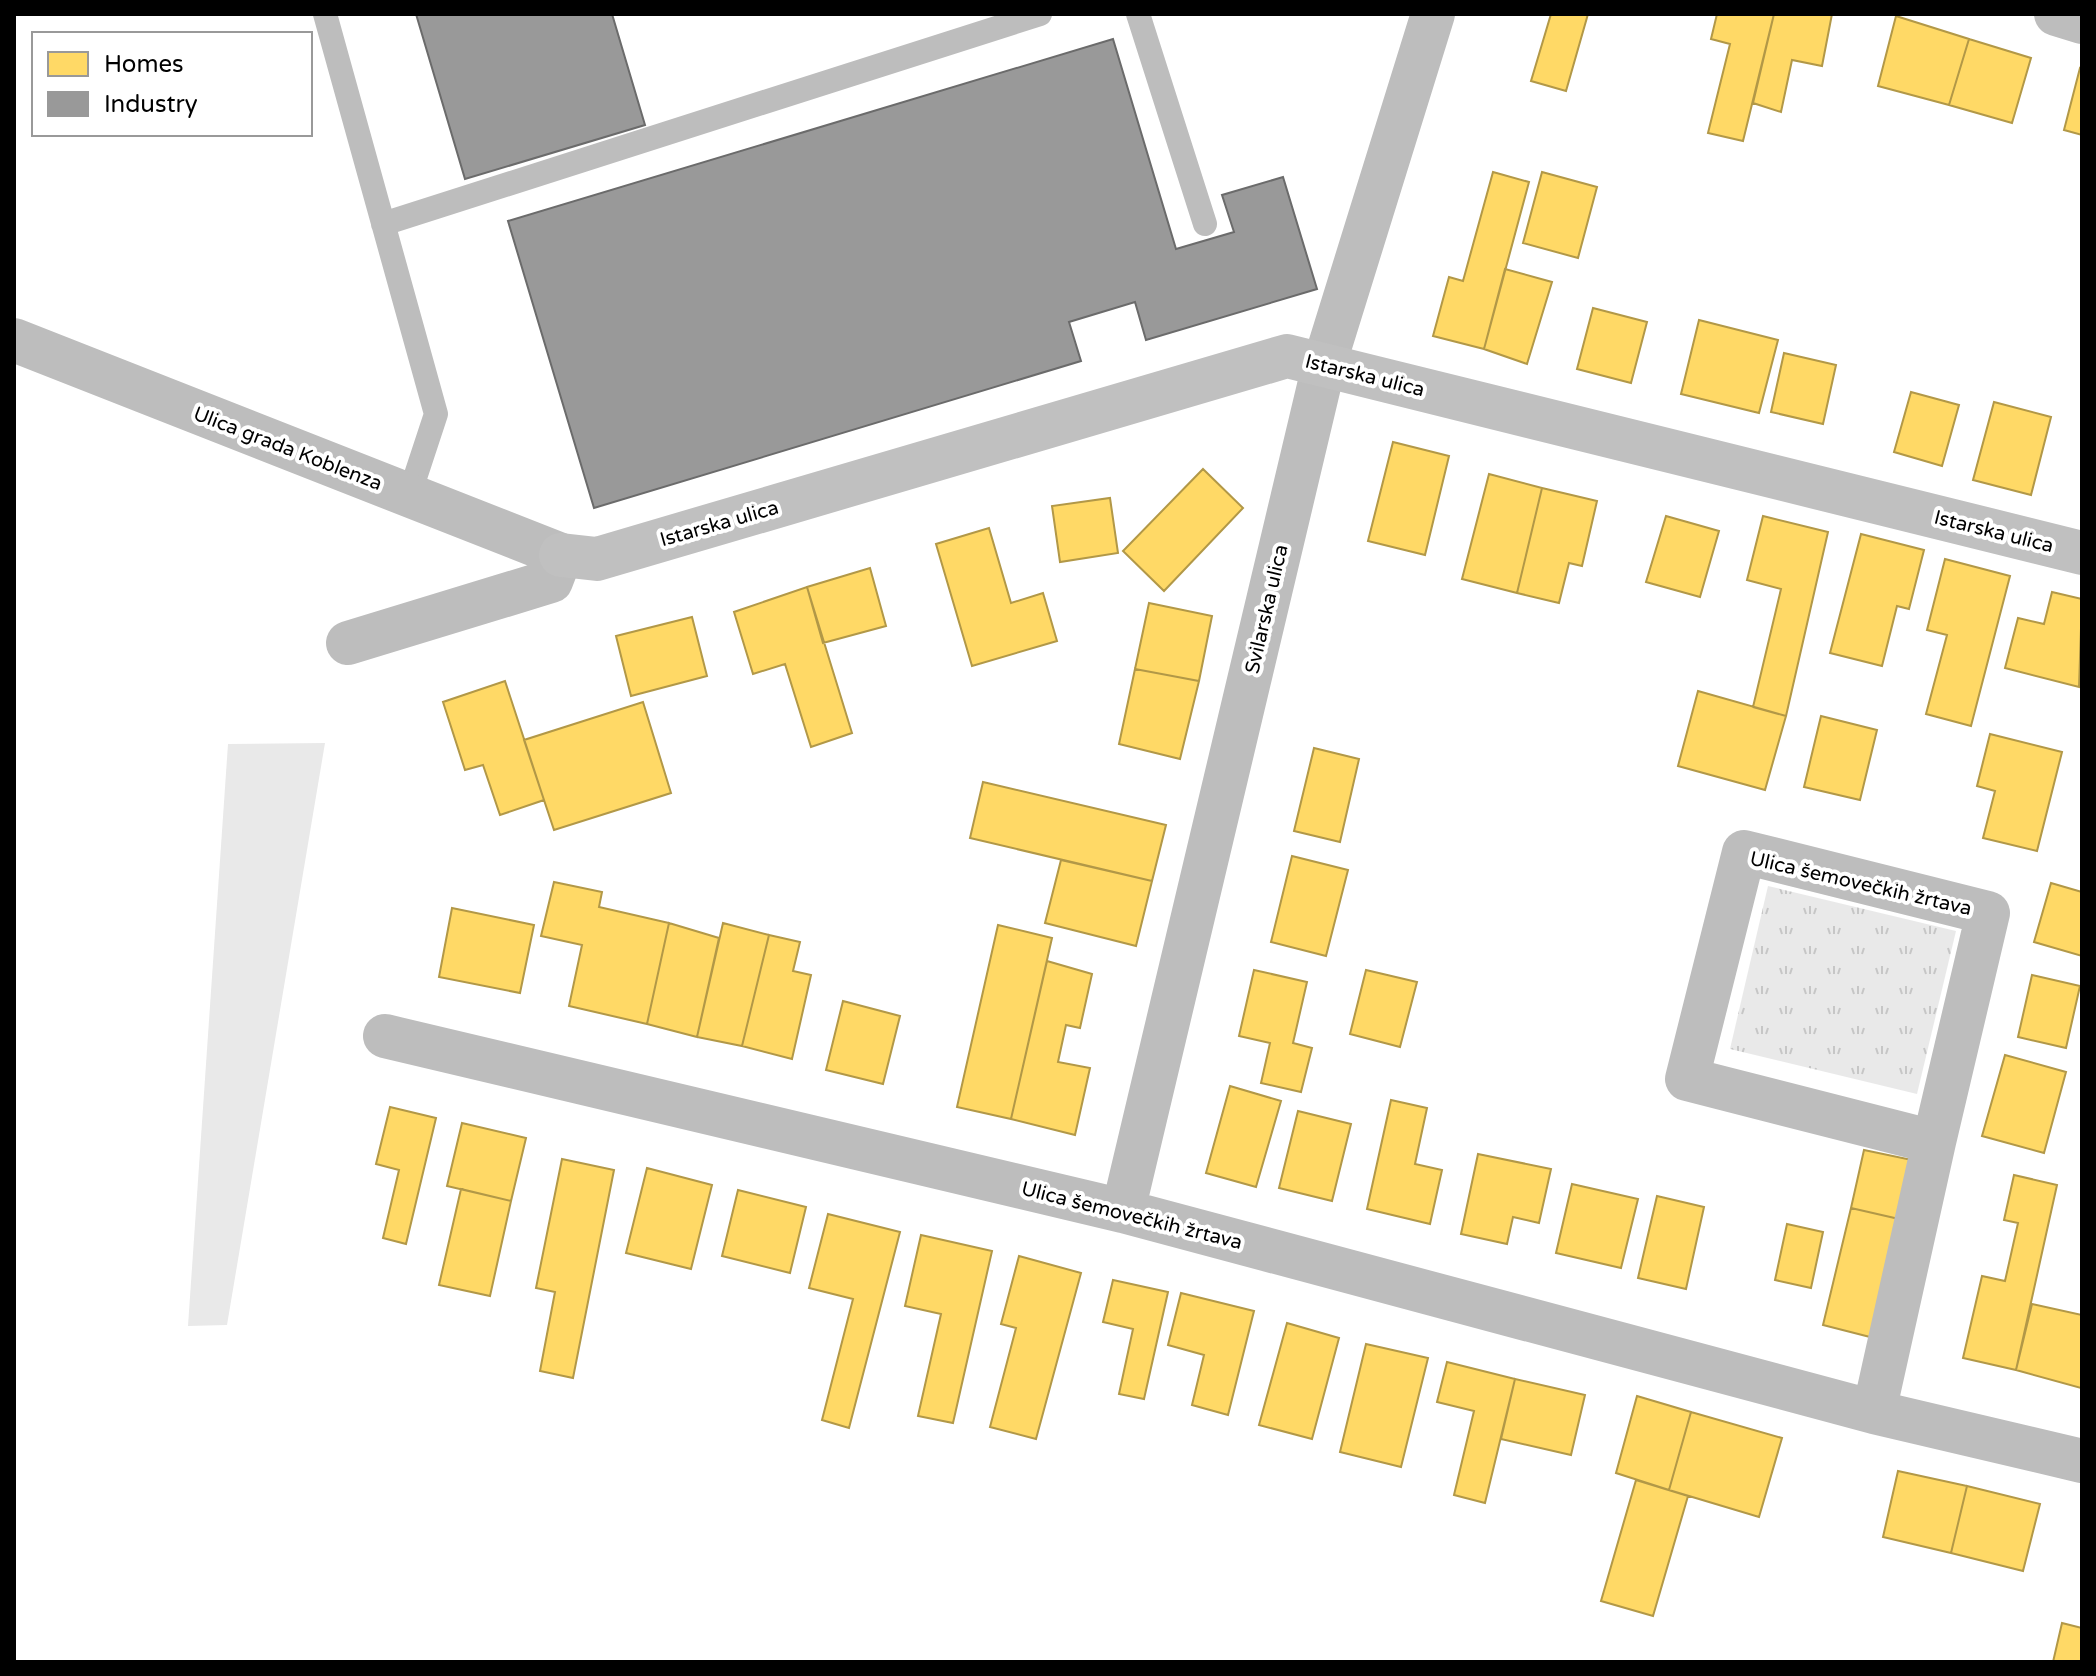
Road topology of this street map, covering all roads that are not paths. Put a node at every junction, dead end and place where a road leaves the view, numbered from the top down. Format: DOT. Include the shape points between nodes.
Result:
graph roads {
  1 [pos="325,14"];
  2 [pos="1040,14"];
  3 [pos="1138,14"];
  4 [pos="1433,14"];
  5 [pos="2056,14"];
  6 [pos="2082,22"];
  7 [pos="383,224"];
  8 [pos="1205,224"];
  9 [pos="14,340"];
  10 [pos="1324,365"];
  11 [pos="409,496"];
  12 [pos="2082,553"];
  13 [pos="561,555"];
  14 [pos="348,643"];
  15 [pos="385,1036"];
  16 [pos="1934,1142"];
  17 [pos="1123,1211"];
  18 [pos="1874,1412"];
  19 [pos="2082,1461"];
  1 -- 7 [label="lane"];
  2 -- 7 [label="lane"];
  3 -- 8 [label="lane"];
  4 -- 10 [label="street, Svilarska ulica"];
  5 -- 6 [label="street"];
  7 -- 11 [label="lane" via="436,414"];
  9 -- 11 [label="street, Ulica grada Koblenza"];
  10 -- 12 [label="street, Istarska ulica"];
  10 -- 13 [label="street, Istarska ulica" via="1287,356 597,559"];
  10 -- 17 [label="street, Svilarska ulica"];
  11 -- 13 [label="street, Ulica grada Koblenza"];
  13 -- 14 [label="street" via="551,581"];
  15 -- 17 [label="street, Ulica šemovečkih žrtava"];
  16 -- 16 [label="street, Ulica šemovečkih žrtava" via="1988,913 1744,852 1687,1079"];
  16 -- 18 [label="street, Ulica šemovečkih žrtava"];
  17 -- 18 [label="street, Ulica šemovečkih žrtava"];
  18 -- 19 [label="street, Ulica šemovečkih žrtava"];
}
